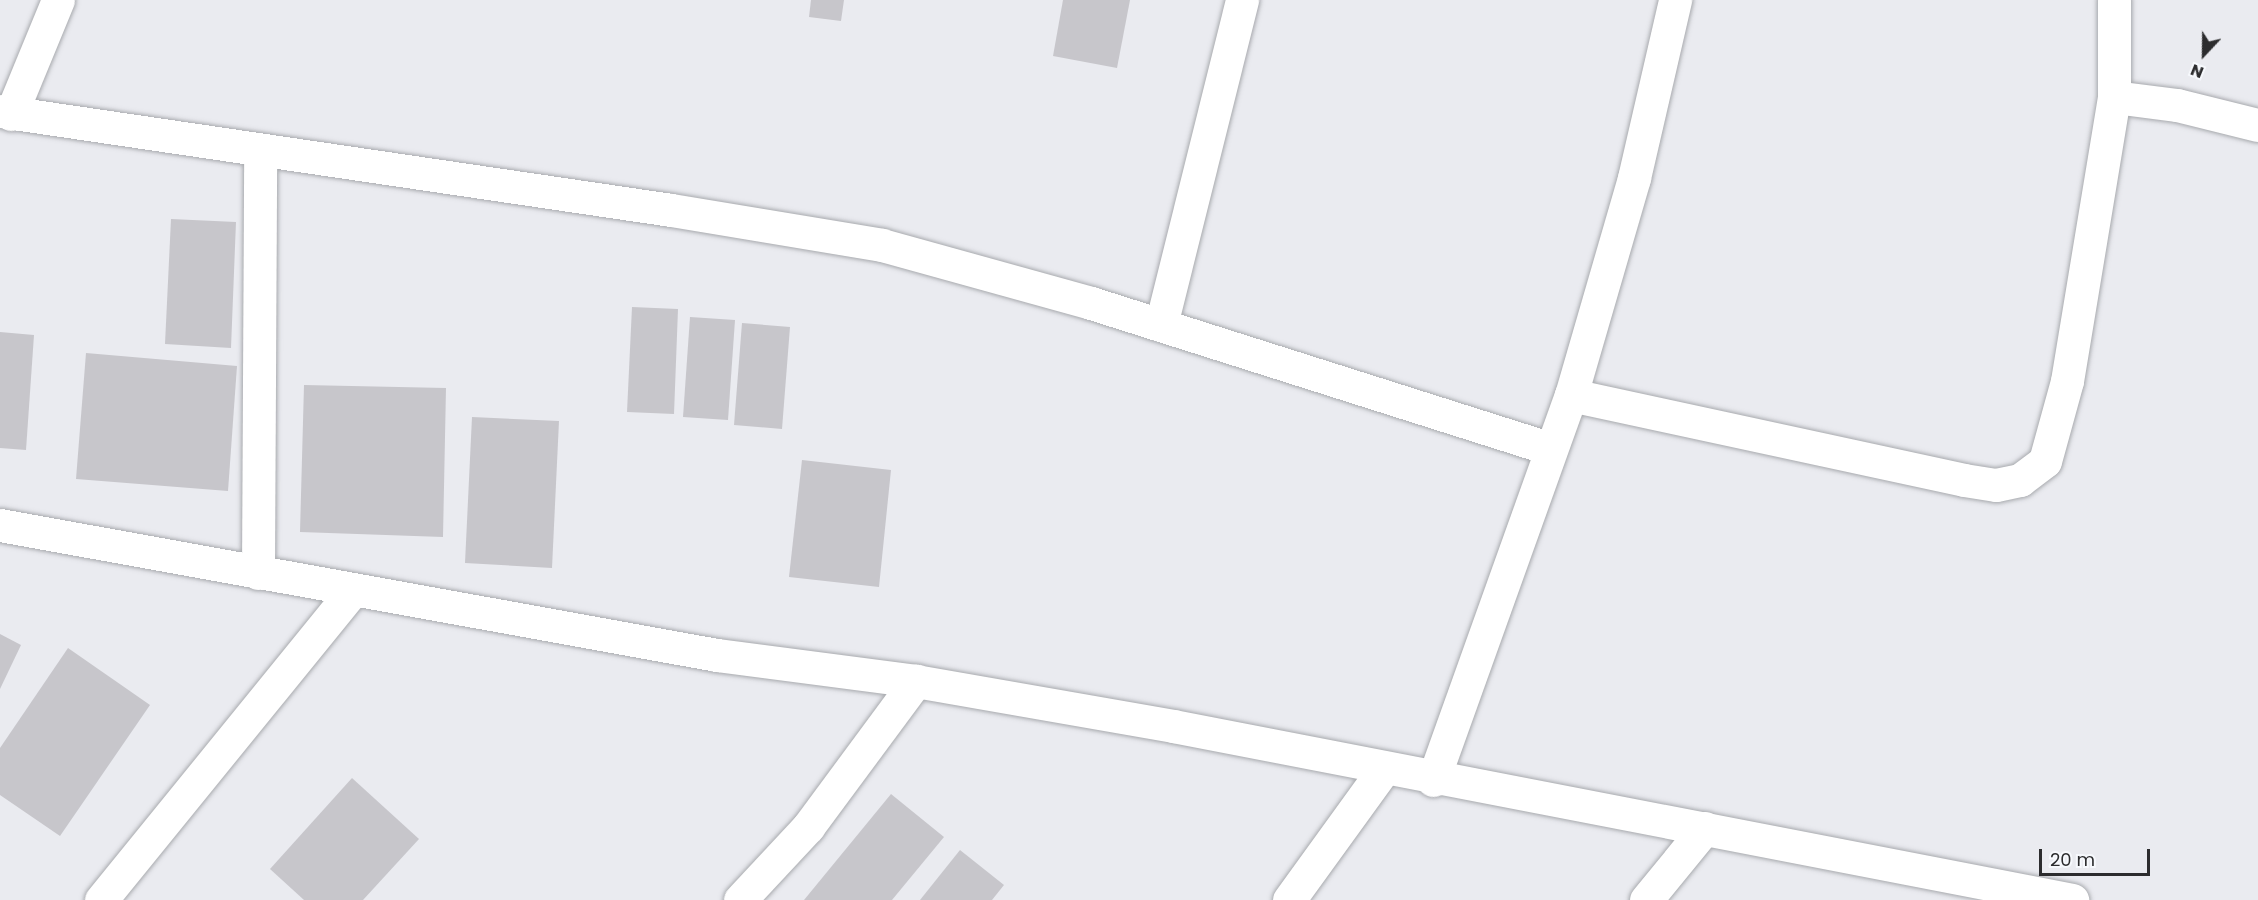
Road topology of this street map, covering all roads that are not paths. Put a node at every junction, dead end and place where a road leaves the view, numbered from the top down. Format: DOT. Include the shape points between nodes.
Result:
graph roads {
  1 [pos="58,0"];
  2 [pos="1242,0"];
  3 [pos="1675,0"];
  4 [pos="2114,0"];
  5 [pos="2114,97"];
  6 [pos="6,112"];
  7 [pos="2258,125"];
  8 [pos="260,151"];
  9 [pos="1161,325"];
  10 [pos="1571,395"];
  11 [pos="1550,449"];
  12 [pos="0,525"];
  13 [pos="258,573"];
  14 [pos="352,591"];
  15 [pos="916,681"];
  16 [pos="1384,769"];
  17 [pos="1433,780"];
  18 [pos="1705,828"];
  19 [pos="101,900"];
  20 [pos="740,900"];
  21 [pos="1288,900"];
  22 [pos="1646,900"];
  23 [pos="2072,900"];
  1 -- 6 [label="street"];
  2 -- 9 [label="street"];
  3 -- 10 [label="street" via="1634,178"];
  4 -- 5 [label="street"];
  5 -- 7 [label="street" via="2177,105"];
  5 -- 10 [label="street" via="2067,381 2045,461 2020,480 1996,485 1964,480"];
  6 -- 8 [label="street"];
  8 -- 9 [label="street" via="671,210 882,245"];
  8 -- 13 [label="street"];
  9 -- 11 [label="street"];
  10 -- 11 [label="street"];
  11 -- 17 [label="street"];
  12 -- 13 [label="street"];
  13 -- 14 [label="street"];
  14 -- 15 [label="street" via="717,655"];
  14 -- 19 [label="street"];
  15 -- 16 [label="street" via="1173,726"];
  15 -- 20 [label="street" via="808,827"];
  16 -- 17 [label="street"];
  16 -- 21 [label="street"];
  17 -- 18 [label="street"];
  18 -- 22 [label="street"];
  18 -- 23 [label="street"];
}
